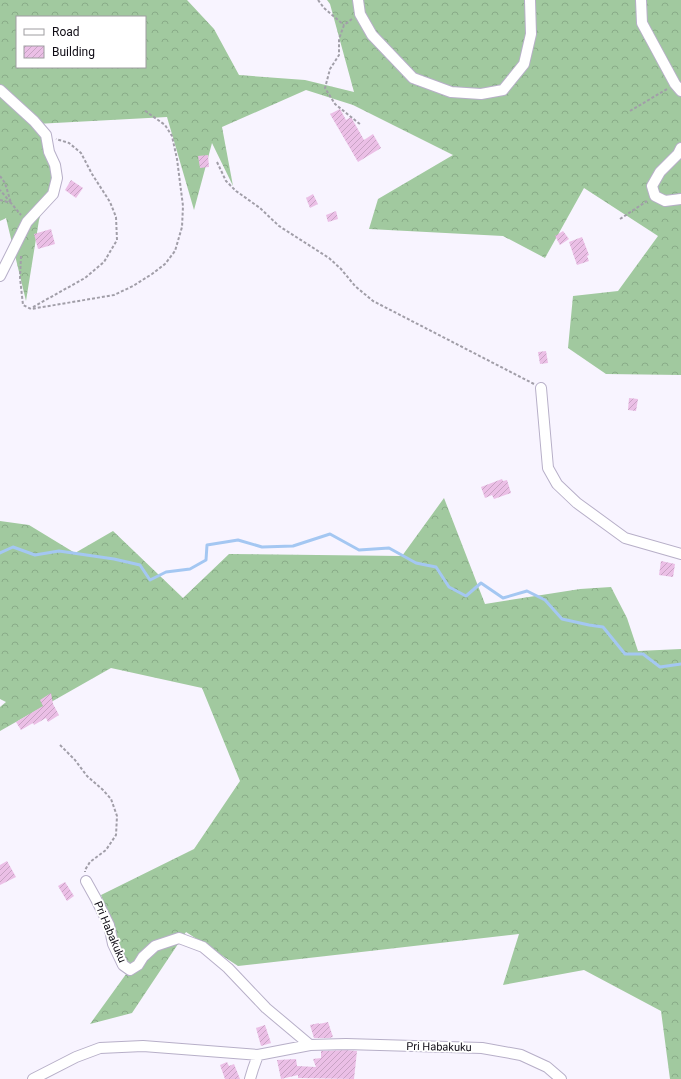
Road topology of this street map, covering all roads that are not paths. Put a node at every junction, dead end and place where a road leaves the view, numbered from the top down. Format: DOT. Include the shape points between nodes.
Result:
graph roads {
  1 [pos="358,0"];
  2 [pos="530,0"];
  3 [pos="641,0"];
  4 [pos="678,88"];
  5 [pos="0,90"];
  6 [pos="681,148"];
  7 [pos="681,199"];
  8 [pos="0,276"];
  9 [pos="541,388"];
  10 [pos="681,554"];
  11 [pos="86,882"];
  12 [pos="310,1046"];
  13 [pos="258,1056"];
  14 [pos="33,1079"];
  15 [pos="250,1079"];
  16 [pos="561,1079"];
  1 -- 2 [label="street" via="360,14 372,35 413,78 451,92 481,94 503,90 524,64 531,34"];
  3 -- 4 [label="street" via="642,24"];
  5 -- 8 [label="street" via="46,135 57,178 53,194 27,222"];
  6 -- 7 [label="street" via="660,172 652,186 655,196 665,201"];
  9 -- 10 [label="street" via="548,468 557,484 625,538"];
  11 -- 12 [label="street, Pri Habakuku" via="109,925 113,944 123,965 130,970 155,946 179,938 203,947"];
  12 -- 13 [label="street, Pri Habakuku"];
  12 -- 16 [label="street, Pri Habakuku" via="346,1044 482,1048 521,1055 547,1067"];
  13 -- 14 [label="street, Pri Habakuku" via="143,1046 100,1048"];
  13 -- 15 [label="street"];
}
